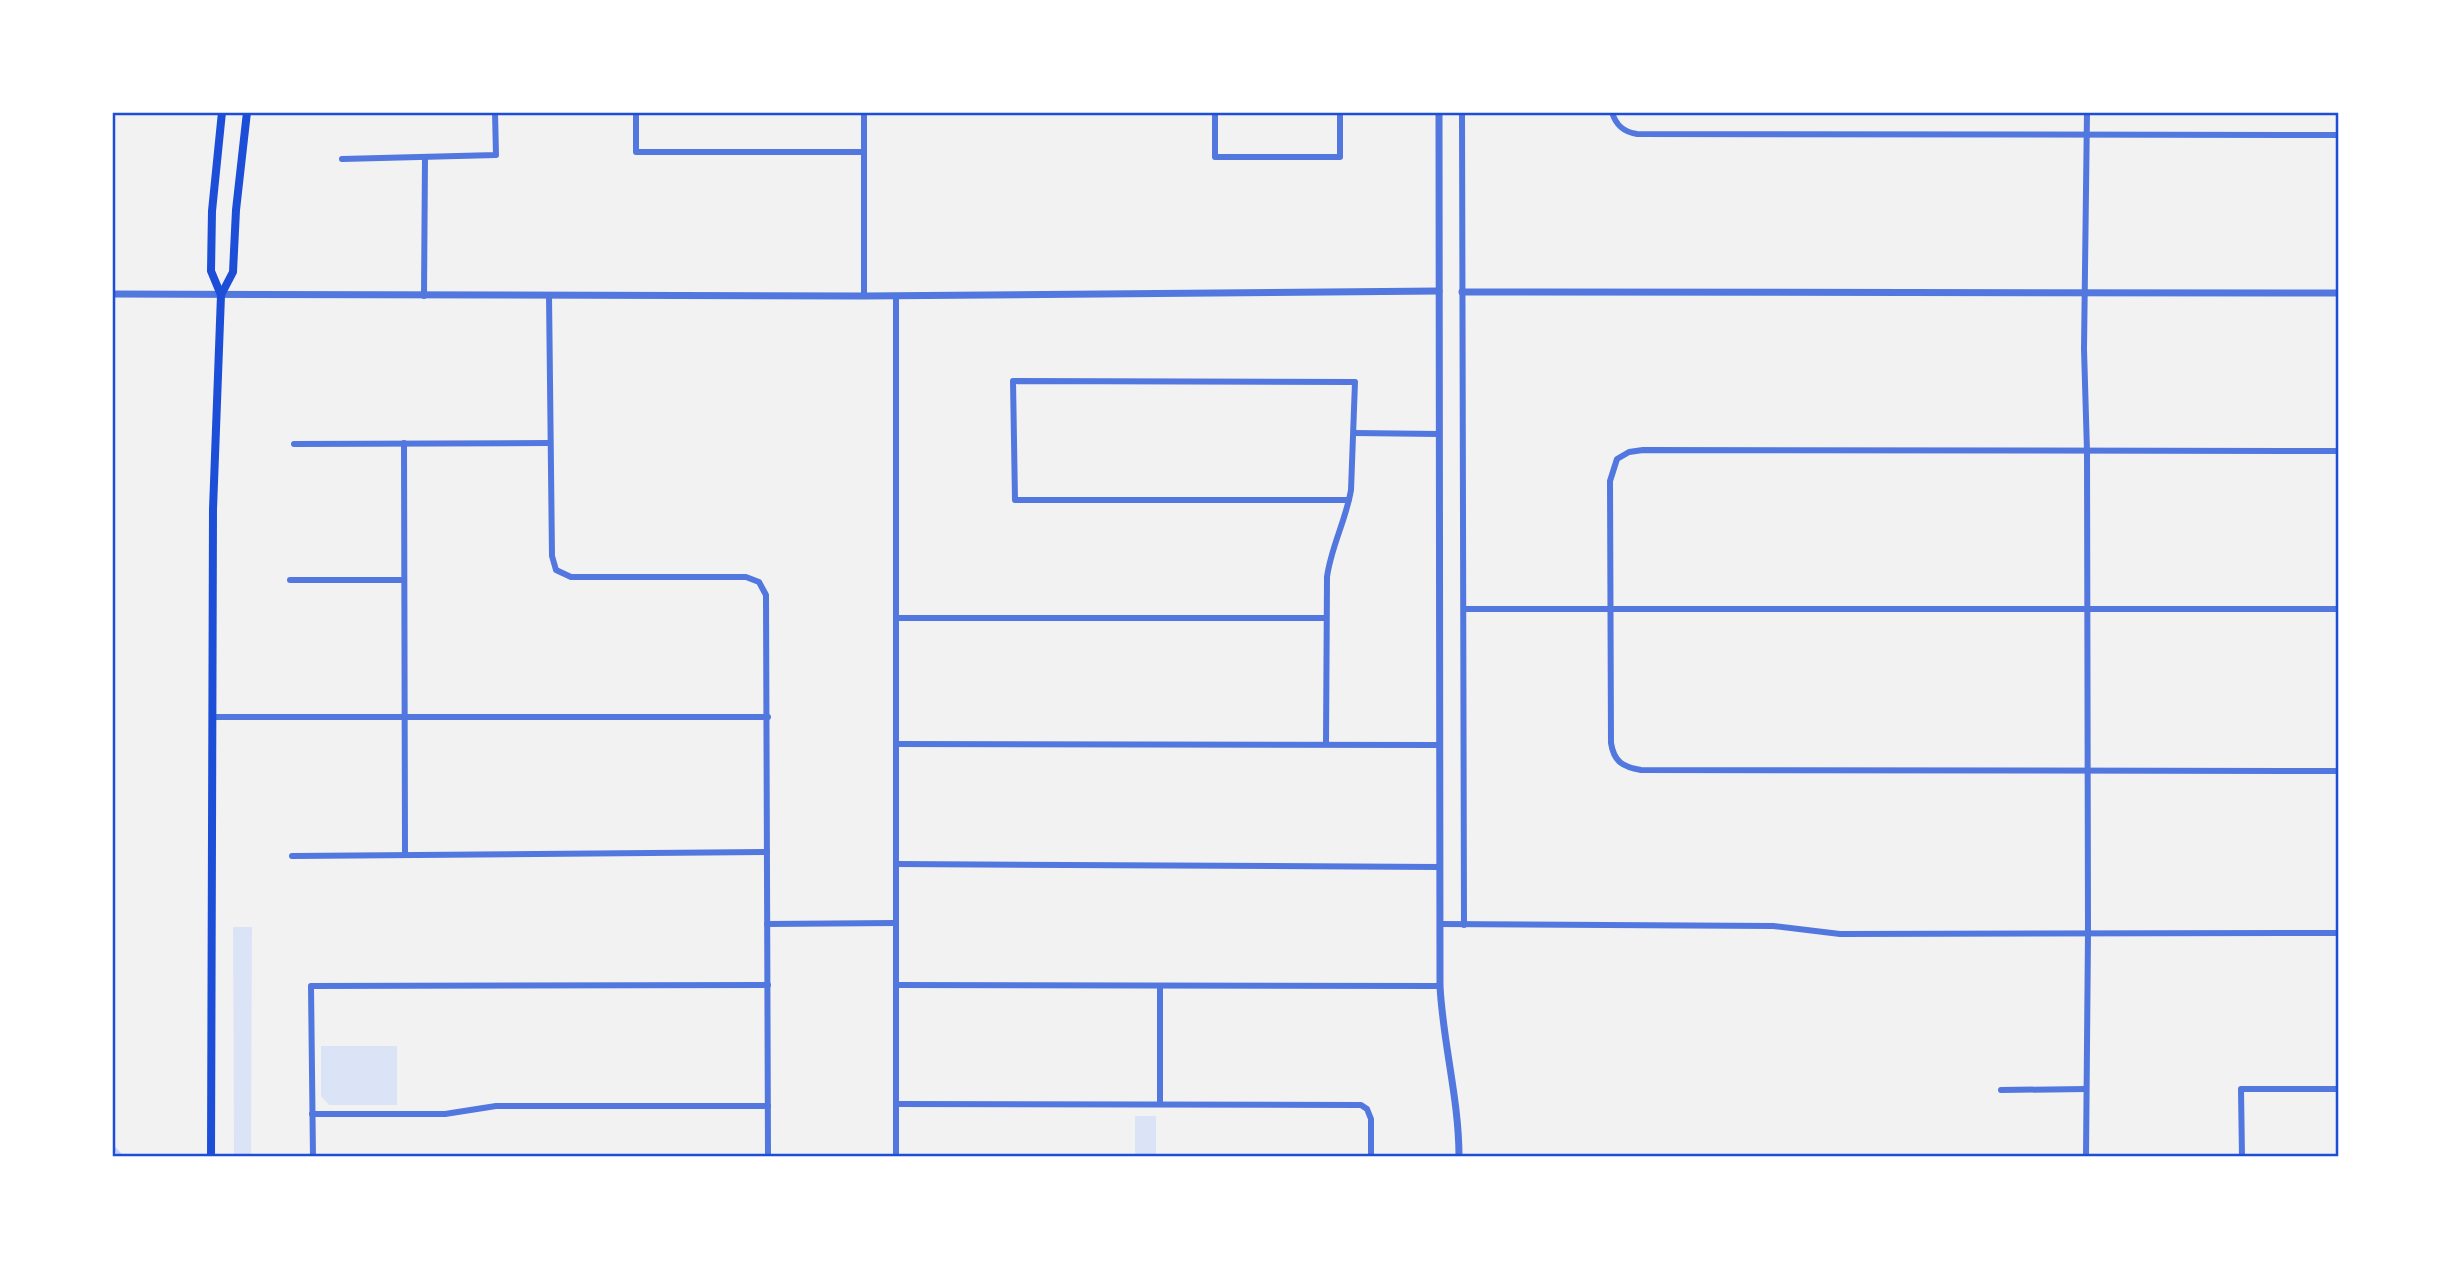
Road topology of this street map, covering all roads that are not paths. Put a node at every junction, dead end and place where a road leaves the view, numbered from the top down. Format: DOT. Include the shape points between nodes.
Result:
graph roads {
  1 [pos="222,112"];
  2 [pos="247,112"];
  3 [pos="495,112"];
  4 [pos="636,112"];
  5 [pos="864,112"];
  6 [pos="1215,112"];
  7 [pos="1340,112"];
  8 [pos="1439,112"];
  9 [pos="1462,112"];
  10 [pos="1612,112"];
  11 [pos="2087,112"];
  12 [pos="2087,135"];
  13 [pos="2339,135"];
  14 [pos="864,152"];
  15 [pos="425,157"];
  16 [pos="342,159"];
  17 [pos="1439,291"];
  18 [pos="1462,292"];
  19 [pos="2086,293"];
  20 [pos="2339,293"];
  21 [pos="112,294"];
  22 [pos="222,295"];
  23 [pos="549,295"];
  24 [pos="424,296"];
  25 [pos="864,296"];
  26 [pos="896,296"];
  27 [pos="1354,433"];
  28 [pos="1439,434"];
  29 [pos="404,443"];
  30 [pos="550,443"];
  31 [pos="294,444"];
  32 [pos="2087,451"];
  33 [pos="2339,451"];
  34 [pos="1349,500"];
  35 [pos="290,580"];
  36 [pos="404,580"];
  37 [pos="1464,609"];
  38 [pos="1611,609"];
  39 [pos="2087,609"];
  40 [pos="2339,609"];
  41 [pos="896,618"];
  42 [pos="1326,618"];
  43 [pos="213,717"];
  44 [pos="405,718"];
  45 [pos="768,718"];
  46 [pos="896,744"];
  47 [pos="1326,744"];
  48 [pos="1440,745"];
  49 [pos="2087,770"];
  50 [pos="2339,771"];
  51 [pos="767,852"];
  52 [pos="405,855"];
  53 [pos="292,856"];
  54 [pos="896,864"];
  55 [pos="1439,867"];
  56 [pos="896,923"];
  57 [pos="767,924"];
  58 [pos="1440,924"];
  59 [pos="1464,925"];
  60 [pos="2088,933"];
  61 [pos="2339,933"];
  62 [pos="768,985"];
  63 [pos="896,985"];
  64 [pos="1160,986"];
  65 [pos="1440,986"];
  66 [pos="2086,1089"];
  67 [pos="2339,1089"];
  68 [pos="2001,1090"];
  69 [pos="1160,1103"];
  70 [pos="896,1104"];
  71 [pos="768,1106"];
  72 [pos="312,1114"];
  73 [pos="211,1157"];
  74 [pos="313,1157"];
  75 [pos="768,1157"];
  76 [pos="896,1157"];
  77 [pos="1371,1157"];
  78 [pos="1459,1157"];
  79 [pos="2085,1157"];
  80 [pos="2242,1157"];
  1 -- 22 [label="main road" via="211,271"];
  2 -- 22 [label="main road" via="233,272"];
  3 -- 15 [label="street" via="496,155"];
  4 -- 14 [label="street" via="636,152"];
  5 -- 14 [label="street"];
  6 -- 7 [label="street" via="1215,157 1340,157"];
  8 -- 17 [label="street"];
  9 -- 18 [label="street"];
  10 -- 12 [label="street" via="1617,125 1637,134"];
  11 -- 12 [label="street"];
  12 -- 13 [label="street"];
  12 -- 19 [label="street"];
  14 -- 25 [label="street"];
  15 -- 16 [label="street"];
  15 -- 24 [label="street"];
  17 -- 26 [label="street"];
  17 -- 28 [label="street"];
  18 -- 19 [label="street"];
  18 -- 37 [label="street"];
  19 -- 20 [label="street"];
  19 -- 32 [label="street"];
  21 -- 22 [label="street"];
  22 -- 24 [label="street"];
  22 -- 43 [label="main road"];
  23 -- 24 [label="street"];
  23 -- 25 [label="street"];
  23 -- 30 [label="street"];
  25 -- 26 [label="street"];
  26 -- 41 [label="street"];
  27 -- 28 [label="street"];
  27 -- 34 [label="street"];
  27 -- 34 [label="street" via="1354,382 1013,381 1015,500"];
  28 -- 48 [label="street"];
  29 -- 30 [label="street"];
  29 -- 31 [label="street"];
  29 -- 36 [label="street"];
  30 -- 45 [label="street" via="556,570 571,577 746,578 764,588 768,603"];
  32 -- 33 [label="street"];
  32 -- 38 [label="street" via="1629,453 1617,459 1610,481"];
  32 -- 39 [label="street"];
  34 -- 42 [label="street" via="1328,565"];
  35 -- 36 [label="street"];
  36 -- 44 [label="street"];
  37 -- 38 [label="street"];
  37 -- 59 [label="street"];
  38 -- 39 [label="street"];
  38 -- 49 [label="street" via="1611,743 1618,763 1629,768"];
  39 -- 40 [label="street"];
  39 -- 49 [label="street"];
  41 -- 42 [label="street"];
  41 -- 46 [label="street"];
  42 -- 47 [label="street"];
  43 -- 44 [label="street"];
  43 -- 73 [label="main road"];
  44 -- 45 [label="street"];
  44 -- 52 [label="street"];
  45 -- 51 [label="street"];
  46 -- 47 [label="street"];
  46 -- 54 [label="street"];
  47 -- 48 [label="street"];
  48 -- 55 [label="street"];
  49 -- 50 [label="street"];
  49 -- 60 [label="street"];
  51 -- 52 [label="street"];
  51 -- 57 [label="street"];
  52 -- 53 [label="street"];
  54 -- 55 [label="street"];
  54 -- 56 [label="street"];
  55 -- 58 [label="street"];
  56 -- 57 [label="street"];
  56 -- 63 [label="street"];
  57 -- 62 [label="street"];
  58 -- 59 [label="street"];
  58 -- 65 [label="street"];
  59 -- 60 [label="street" via="1773,926 1840,934"];
  60 -- 61 [label="street"];
  60 -- 66 [label="street"];
  62 -- 71 [label="street"];
  62 -- 72 [label="street" via="311,986"];
  63 -- 64 [label="street"];
  63 -- 70 [label="street"];
  64 -- 65 [label="street"];
  64 -- 69 [label="street"];
  65 -- 78 [label="street" via="1456,1098"];
  66 -- 68 [label="street"];
  66 -- 79 [label="street"];
  67 -- 80 [label="street" via="2241,1089"];
  69 -- 70 [label="street"];
  69 -- 77 [label="street" via="1353,1104 1367,1109 1371,1119"];
  70 -- 76 [label="street"];
  71 -- 72 [label="street" via="496,1106 445,1114"];
  71 -- 75 [label="street"];
  72 -- 74 [label="street"];
}
